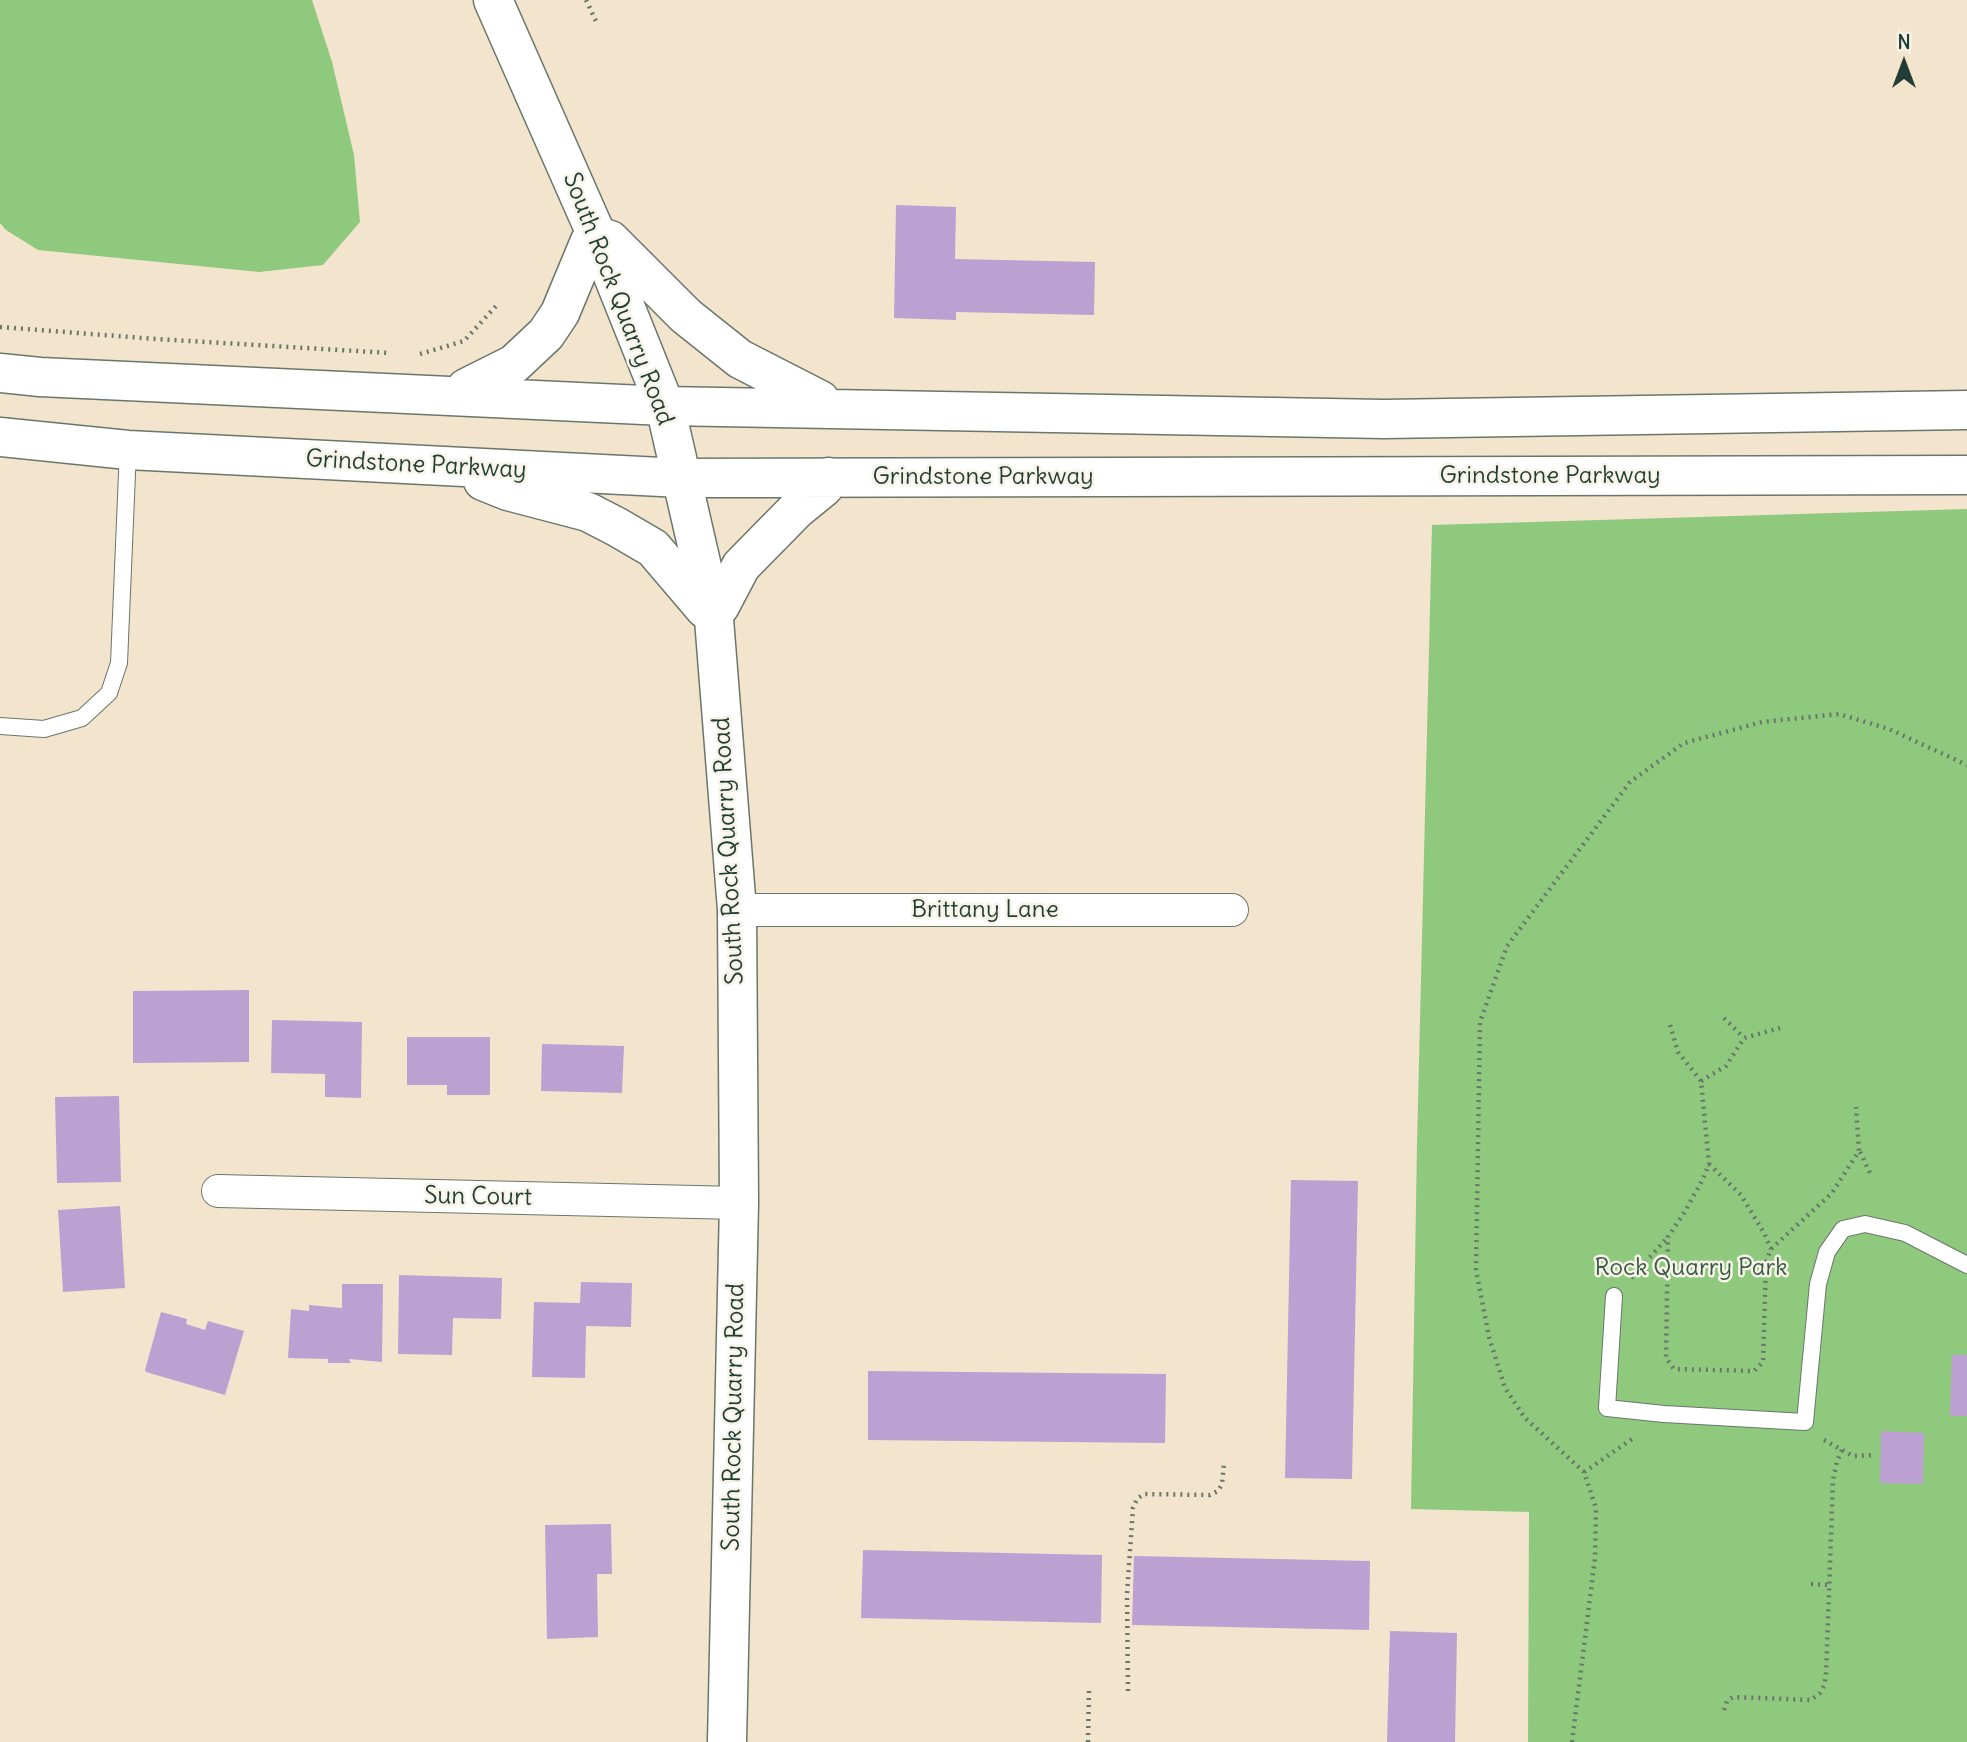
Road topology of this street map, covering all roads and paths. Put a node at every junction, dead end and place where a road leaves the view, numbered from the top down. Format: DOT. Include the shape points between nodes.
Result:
graph roads {
  1 [pos="493,0"];
  2 [pos="586,0"];
  3 [pos="596,21"];
  4 [pos="597,236"];
  5 [pos="496,306"];
  6 [pos="0,327"];
  7 [pos="397,353"];
  8 [pos="410,354"];
  9 [pos="0,373"];
  10 [pos="461,396"];
  11 [pos="664,406"];
  12 [pos="824,409"];
  13 [pos="1967,410"];
  14 [pos="0,437"];
  15 [pos="128,450"];
  16 [pos="467,467"];
  17 [pos="1967,475"];
  18 [pos="828,477"];
  19 [pos="681,478"];
  20 [pos="713,612"];
  21 [pos="0,726"];
  22 [pos="1967,765"];
  23 [pos="737,910"];
  24 [pos="1232,910"];
  25 [pos="1724,1018"];
  26 [pos="1670,1025"];
  27 [pos="1780,1028"];
  28 [pos="1744,1038"];
  29 [pos="1701,1081"];
  30 [pos="1856,1107"];
  31 [pos="1859,1151"];
  32 [pos="1709,1164"];
  33 [pos="1870,1173"];
  34 [pos="218,1191"];
  35 [pos="739,1203"];
  36 [pos="1668,1237"];
  37 [pos="1771,1249"];
  38 [pos="1967,1265"];
  39 [pos="1614,1296"];
  40 [pos="1664,1414"];
  41 [pos="1805,1422"];
  42 [pos="1842,1450"];
  43 [pos="1875,1455"];
  44 [pos="1224,1463"];
  45 [pos="1584,1472"];
  46 [pos="1811,1584"];
  47 [pos="1828,1585"];
  48 [pos="1089,1690"];
  49 [pos="1128,1691"];
  50 [pos="1724,1710"];
  51 [pos="727,1742"];
  52 [pos="1088,1742"];
  53 [pos="1572,1742"];
  1 -- 4 [label="main road, South Rock Quarry Road"];
  2 -- 3 [label="path"];
  4 -- 10 [label="main road" via="590,241 560,313 546,334 514,364 466,388"];
  4 -- 11 [label="main road, South Rock Quarry Road"];
  4 -- 12 [label="main road" via="610,240 686,316 740,359 820,400"];
  5 -- 8 [label="path" via="464,341 424,355"];
  6 -- 7 [label="path"];
  9 -- 10 [label="main road"];
  10 -- 11 [label="main road"];
  11 -- 12 [label="main road"];
  11 -- 19 [label="main road, South Rock Quarry Road"];
  12 -- 13 [label="main road" via="1384,419"];
  14 -- 15 [label="main road, Grindstone Parkway"];
  15 -- 16 [label="main road, Grindstone Parkway"];
  15 -- 21 [label="lane" via="119,663 109,693 82,718 44,729"];
  16 -- 19 [label="main road, Grindstone Parkway"];
  16 -- 20 [label="main road" via="471,477 588,512 653,548 705,609"];
  17 -- 18 [label="main road, Grindstone Parkway"];
  18 -- 19 [label="main road, Grindstone Parkway"];
  18 -- 20 [label="main road" via="824,487 741,566"];
  19 -- 20 [label="main road, South Rock Quarry Road"];
  20 -- 23 [label="main road, South Rock Quarry Road"];
  22 -- 45 [label="path" via="1889,729 1839,714 1762,722 1684,743 1630,782 1507,946 1480,1022 1476,1270 1505,1388 1525,1418"];
  23 -- 24 [label="street, Brittany Lane"];
  23 -- 35 [label="main road, South Rock Quarry Road"];
  25 -- 28 [label="path"];
  26 -- 29 [label="path" via="1678,1052"];
  27 -- 28 [label="path"];
  28 -- 29 [label="path" via="1726,1066"];
  29 -- 32 [label="path"];
  30 -- 31 [label="path"];
  31 -- 33 [label="path"];
  31 -- 37 [label="path" via="1832,1193"];
  32 -- 36 [label="path"];
  32 -- 37 [label="path" via="1741,1195"];
  34 -- 35 [label="street, Sun Court"];
  35 -- 51 [label="main road, South Rock Quarry Road"];
  36 -- 37 [label="path" via="1666,1358 1674,1369 1754,1371 1763,1362 1766,1262"];
  36 -- 39 [label="path"];
  38 -- 41 [label="lane" via="1905,1233 1865,1224 1843,1229 1827,1252 1818,1284"];
  39 -- 40 [label="lane" via="1607,1408"];
  40 -- 41 [label="lane"];
  40 -- 45 [label="path"];
  41 -- 42 [label="path"];
  42 -- 43 [label="path" via="1853,1456"];
  42 -- 47 [label="path" via="1833,1480"];
  44 -- 49 [label="path" via="1217,1492 1144,1494 1133,1508 1127,1594"];
  45 -- 53 [label="path" via="1596,1508 1595,1558"];
  46 -- 47 [label="path"];
  47 -- 50 [label="path" via="1826,1675 1820,1693 1811,1700 1733,1697"];
  48 -- 52 [label="path"];
}
